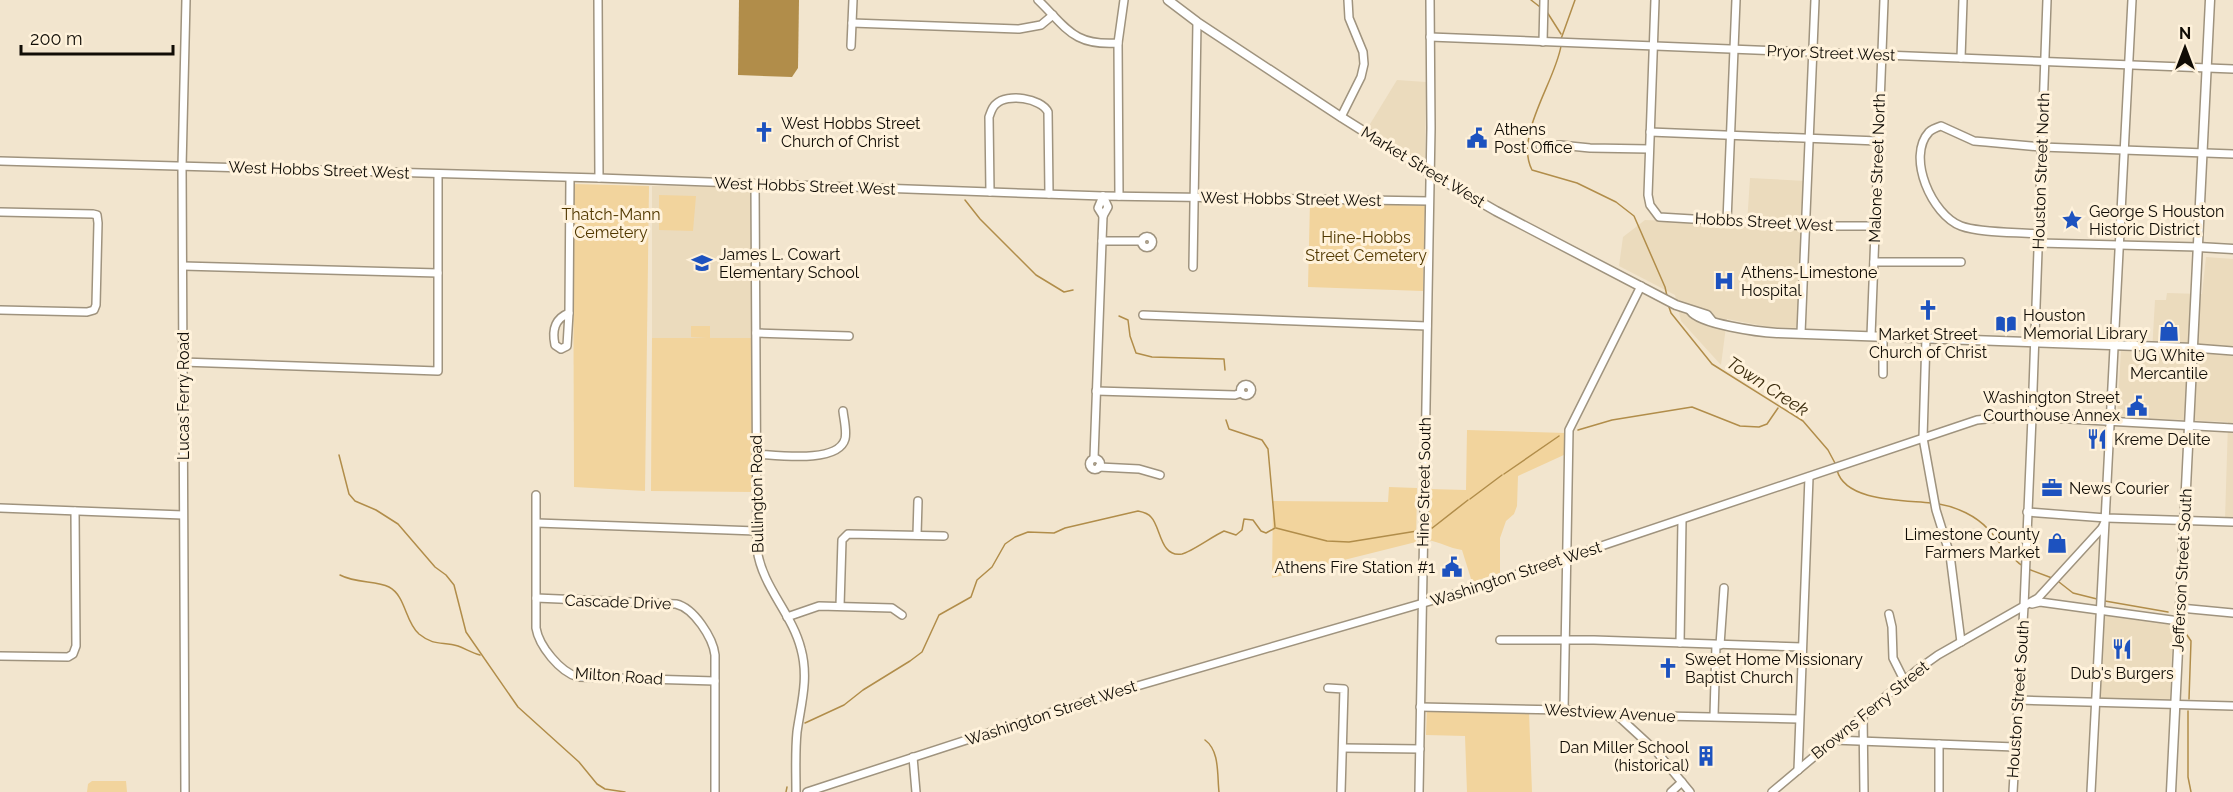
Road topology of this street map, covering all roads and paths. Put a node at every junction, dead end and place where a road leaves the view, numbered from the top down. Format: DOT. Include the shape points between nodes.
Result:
graph roads {
  1 [pos="186,0"];
  2 [pos="598,0"];
  3 [pos="853,0"];
  4 [pos="1038,0"];
  5 [pos="1124,0"];
  6 [pos="1168,0"];
  7 [pos="1348,0"];
  8 [pos="1430,0"];
  9 [pos="1544,0"];
  10 [pos="1656,0"];
  11 [pos="1736,0"];
  12 [pos="1815,0"];
  13 [pos="1884,0"];
  14 [pos="1963,0"];
  15 [pos="2047,0"];
  16 [pos="2132,0"];
  17 [pos="2210,0"];
  18 [pos="1053,15"];
  19 [pos="1197,22"];
  20 [pos="852,23"];
  21 [pos="1430,37"];
  22 [pos="1543,42"];
  23 [pos="1118,43"];
  24 [pos="851,46"];
  25 [pos="1654,46"];
  26 [pos="1734,49"];
  27 [pos="1813,52"];
  28 [pos="1882,55"];
  29 [pos="1961,58"];
  30 [pos="2045,62"];
  31 [pos="2128,65"];
  32 [pos="2207,68"];
  33 [pos="2233,69"];
  34 [pos="1341,117"];
  35 [pos="1650,132"];
  36 [pos="1730,135"];
  37 [pos="1809,138"];
  38 [pos="1878,141"];
  39 [pos="1540,146"];
  40 [pos="2041,147"];
  41 [pos="1649,149"];
  42 [pos="2125,150"];
  43 [pos="2202,153"];
  44 [pos="2233,154"];
  45 [pos="0,161"];
  46 [pos="182,167"];
  47 [pos="1430,173"];
  48 [pos="438,174"];
  49 [pos="570,178"];
  50 [pos="599,178"];
  51 [pos="755,184"];
  52 [pos="990,192"];
  53 [pos="1049,194"];
  54 [pos="1103,196"];
  55 [pos="1119,196"];
  56 [pos="1194,197"];
  57 [pos="1429,201"];
  58 [pos="0,212"];
  59 [pos="1727,221"];
  60 [pos="1807,226"];
  61 [pos="1875,226"];
  62 [pos="2039,234"];
  63 [pos="1102,241"];
  64 [pos="1141,241"];
  65 [pos="2039,243"];
  66 [pos="2119,245"];
  67 [pos="2198,247"];
  68 [pos="2233,249"];
  69 [pos="1874,262"];
  70 [pos="1961,262"];
  71 [pos="183,266"];
  72 [pos="1193,267"];
  73 [pos="438,273"];
  74 [pos="1641,286"];
  75 [pos="0,310"];
  76 [pos="568,313"];
  77 [pos="1143,315"];
  78 [pos="1427,326"];
  79 [pos="756,333"];
  80 [pos="1801,333"];
  81 [pos="849,336"];
  82 [pos="1870,336"];
  83 [pos="1883,338"];
  84 [pos="1926,338"];
  85 [pos="2035,341"];
  86 [pos="2115,345"];
  87 [pos="2194,348"];
  88 [pos="2233,351"];
  89 [pos="182,362"];
  90 [pos="1882,374"];
  91 [pos="1096,391"];
  92 [pos="1241,393"];
  93 [pos="843,411"];
  94 [pos="2032,417"];
  95 [pos="2110,422"];
  96 [pos="2190,427"];
  97 [pos="2233,428"];
  98 [pos="1923,438"];
  99 [pos="756,454"];
  100 [pos="1160,475"];
  101 [pos="1809,477"];
  102 [pos="536,495"];
  103 [pos="918,501"];
  104 [pos="0,508"];
  105 [pos="75,511"];
  106 [pos="2027,512"];
  107 [pos="183,515"];
  108 [pos="2106,518"];
  109 [pos="1682,520"];
  110 [pos="2184,520"];
  111 [pos="2233,522"];
  112 [pos="537,523"];
  113 [pos="756,531"];
  114 [pos="917,535"];
  115 [pos="944,536"];
  116 [pos="1567,558"];
  117 [pos="1724,588"];
  118 [pos="536,598"];
  119 [pos="1422,604"];
  120 [pos="840,606"];
  121 [pos="2024,606"];
  122 [pos="2101,608"];
  123 [pos="2180,608"];
  124 [pos="2233,613"];
  125 [pos="1889,614"];
  126 [pos="902,615"];
  127 [pos="787,617"];
  128 [pos="2179,621"];
  129 [pos="1565,639"];
  130 [pos="1500,640"];
  131 [pos="1961,642"];
  132 [pos="1680,643"];
  133 [pos="1718,645"];
  134 [pos="1802,647"];
  135 [pos="0,657"];
  136 [pos="1904,680"];
  137 [pos="715,681"];
  138 [pos="1328,688"];
  139 [pos="2018,700"];
  140 [pos="2097,702"];
  141 [pos="2179,704"];
  142 [pos="2233,706"];
  143 [pos="1420,707"];
  144 [pos="1564,710"];
  145 [pos="1863,714"];
  146 [pos="1617,716"];
  147 [pos="1714,716"];
  148 [pos="1799,718"];
  149 [pos="1833,740"];
  150 [pos="1864,742"];
  151 [pos="1939,744"];
  152 [pos="2015,747"];
  153 [pos="1343,748"];
  154 [pos="1420,749"];
  155 [pos="913,757"];
  156 [pos="1798,770"];
  157 [pos="1682,782"];
  158 [pos="1784,782"];
  159 [pos="836,783"];
  160 [pos="185,792"];
  161 [pos="715,792"];
  162 [pos="796,792"];
  163 [pos="807,792"];
  164 [pos="836,792"];
  165 [pos="916,792"];
  166 [pos="1341,792"];
  167 [pos="1419,792"];
  168 [pos="1671,792"];
  169 [pos="1690,792"];
  170 [pos="1772,792"];
  171 [pos="1785,792"];
  172 [pos="1864,792"];
  173 [pos="1938,792"];
  174 [pos="2013,792"];
  175 [pos="2091,792"];
  176 [pos="2171,792"];
  1 -- 46 [label="street, Lucas Ferry Road"];
  2 -- 50 [label="street"];
  3 -- 20 [label="street"];
  4 -- 18 [label="street"];
  5 -- 23 [label="street"];
  6 -- 19 [label="main road, Market Street West"];
  7 -- 34 [label="street" via="1349,18 1364,64"];
  8 -- 21 [label="street, Hine Street South"];
  9 -- 22 [label="street"];
  10 -- 25 [label="street"];
  11 -- 26 [label="street"];
  12 -- 27 [label="street"];
  13 -- 28 [label="street, Malone Street North"];
  14 -- 29 [label="street"];
  15 -- 30 [label="street, Houston Street North"];
  16 -- 31 [label="street"];
  17 -- 32 [label="main road, Jefferson Street South"];
  18 -- 20 [label="street" via="1041,25 1019,29"];
  18 -- 23 [label="street" via="1086,41 1098,45"];
  19 -- 34 [label="main road, Market Street West"];
  19 -- 56 [label="street"];
  20 -- 24 [label="street"];
  21 -- 22 [label="street, Pryor Street West"];
  21 -- 47 [label="street, Hine Street South"];
  22 -- 25 [label="street, Pryor Street West"];
  23 -- 55 [label="street"];
  25 -- 26 [label="street, Pryor Street West"];
  25 -- 35 [label="street"];
  26 -- 27 [label="street, Pryor Street West"];
  26 -- 36 [label="street"];
  27 -- 28 [label="street, Pryor Street West"];
  27 -- 37 [label="street"];
  28 -- 29 [label="street, Pryor Street West"];
  28 -- 38 [label="street, Malone Street North"];
  29 -- 30 [label="street, Pryor Street West"];
  30 -- 31 [label="street, Pryor Street West"];
  30 -- 40 [label="street, Houston Street North"];
  31 -- 32 [label="street, Pryor Street West"];
  31 -- 42 [label="street"];
  32 -- 33 [label="street, Pryor Street West"];
  32 -- 43 [label="main road, Jefferson Street South"];
  34 -- 47 [label="main road, Market Street West"];
  35 -- 36 [label="street"];
  35 -- 41 [label="street"];
  36 -- 37 [label="street"];
  36 -- 59 [label="street"];
  37 -- 38 [label="street"];
  37 -- 60 [label="street"];
  38 -- 61 [label="street, Malone Street North"];
  39 -- 41 [label="street"];
  40 -- 42 [label="street"];
  40 -- 62 [label="street, Houston Street North"];
  40 -- 62 [label="street" via="1974,141 1941,126 1930,131 1921,154 1928,191 1950,220 1973,229"];
  41 -- 59 [label="street, Hobbs Street West" via="1648,195 1654,213 1659,217"];
  42 -- 43 [label="street"];
  42 -- 66 [label="street"];
  43 -- 44 [label="street"];
  43 -- 67 [label="main road, Jefferson Street South"];
  45 -- 46 [label="street, West Hobbs Street West"];
  46 -- 48 [label="street, West Hobbs Street West"];
  46 -- 71 [label="street, Lucas Ferry Road"];
  47 -- 57 [label="street, Hine Street South"];
  47 -- 74 [label="main road, Market Street West"];
  48 -- 49 [label="street, West Hobbs Street West"];
  48 -- 73 [label="street"];
  49 -- 50 [label="street, West Hobbs Street West"];
  49 -- 76 [label="street"];
  50 -- 51 [label="street, West Hobbs Street West"];
  51 -- 52 [label="street, West Hobbs Street West"];
  51 -- 79 [label="street, Bullington Road"];
  52 -- 53 [label="street, West Hobbs Street West"];
  52 -- 53 [label="street" via="989,117 993,106 1004,99 1029,99 1041,102 1048,112"];
  53 -- 54 [label="street, West Hobbs Street West"];
  54 -- 55 [label="street, West Hobbs Street West"];
  54 -- 63 [label="street" via="1098,207 1103,216"];
  55 -- 56 [label="street, West Hobbs Street West"];
  56 -- 57 [label="street, West Hobbs Street West"];
  56 -- 72 [label="street"];
  57 -- 78 [label="street, Hine Street South"];
  58 -- 75 [label="street" via="93,214 97,215 98,223 94,310"];
  59 -- 60 [label="street, Hobbs Street West"];
  60 -- 61 [label="street, Hobbs Street West"];
  60 -- 80 [label="street"];
  61 -- 69 [label="street, Malone Street North"];
  62 -- 65 [label="street, Houston Street North"];
  63 -- 64 [label="street"];
  63 -- 91 [label="street"];
  65 -- 66 [label="street"];
  65 -- 85 [label="street, Houston Street North"];
  66 -- 67 [label="street"];
  66 -- 86 [label="street"];
  67 -- 68 [label="main road"];
  67 -- 87 [label="main road, Jefferson Street South"];
  69 -- 70 [label="street"];
  69 -- 82 [label="street, Malone Street North"];
  71 -- 73 [label="street"];
  71 -- 89 [label="street, Lucas Ferry Road"];
  73 -- 89 [label="street" via="438,370"];
  74 -- 80 [label="main road, Market Street West" via="1676,305 1740,329"];
  74 -- 116 [label="street" via="1569,430"];
  76 -- 76 [label="street" via="555,326 555,345 561,349 568,341"];
  77 -- 78 [label="street"];
  78 -- 119 [label="street, Hine Street South"];
  79 -- 81 [label="street"];
  79 -- 99 [label="street, Bullington Road"];
  80 -- 82 [label="main road, Market Street West"];
  82 -- 83 [label="main road, Market Street West"];
  83 -- 84 [label="main road, Market Street West"];
  83 -- 90 [label="street"];
  84 -- 85 [label="main road, Market Street West"];
  84 -- 98 [label="street"];
  85 -- 86 [label="main road, Market Street West"];
  85 -- 94 [label="street, Houston Street North"];
  86 -- 87 [label="main road, Market Street West"];
  86 -- 95 [label="street"];
  87 -- 88 [label="street, Market Street West"];
  87 -- 96 [label="main road, Jefferson Street South"];
  89 -- 107 [label="street, Lucas Ferry Road"];
  91 -- 92 [label="street"];
  91 -- 100 [label="street" via="1094,458 1099,460 1099,467 1139,469"];
  93 -- 99 [label="street" via="845,439 833,452 815,456"];
  94 -- 95 [label="street, Washington Street West"];
  94 -- 98 [label="street, Washington Street West" via="1989,418"];
  94 -- 106 [label="street, Houston Street North"];
  95 -- 96 [label="street, Washington Street West"];
  95 -- 108 [label="street"];
  96 -- 97 [label="street, Washington Street West"];
  96 -- 110 [label="main road, Jefferson Street South"];
  98 -- 101 [label="street, Washington Street West"];
  98 -- 131 [label="street" via="1936,510 1950,555"];
  99 -- 113 [label="street, Bullington Road"];
  101 -- 109 [label="street, Washington Street West"];
  101 -- 134 [label="street"];
  102 -- 112 [label="street, Milton Road"];
  103 -- 114 [label="street"];
  104 -- 105 [label="street"];
  105 -- 107 [label="street"];
  105 -- 135 [label="street" via="73,654"];
  106 -- 108 [label="street"];
  106 -- 121 [label="street, Houston Street South"];
  107 -- 160 [label="street, Lucas Ferry Road"];
  108 -- 110 [label="street"];
  108 -- 121 [label="street, Browns Ferry Street" via="2102,528 2050,586"];
  108 -- 122 [label="street"];
  109 -- 116 [label="street, Washington Street West"];
  109 -- 132 [label="street"];
  110 -- 111 [label="street"];
  110 -- 123 [label="main road, Jefferson Street South"];
  112 -- 113 [label="street"];
  112 -- 118 [label="street, Milton Road"];
  113 -- 127 [label="street, Bullington Road" via="758,561"];
  114 -- 115 [label="street"];
  114 -- 120 [label="street" via="844,533"];
  116 -- 119 [label="street, Washington Street West"];
  116 -- 129 [label="street"];
  117 -- 133 [label="street"];
  118 -- 137 [label="street, Milton Road" via="539,639 572,675"];
  118 -- 137 [label="street, Cascade Drive" via="682,605 692,612 712,643 716,655"];
  119 -- 143 [label="street, Hine Street South"];
  119 -- 155 [label="street, Washington Street West" via="1089,700"];
  120 -- 126 [label="street" via="892,608"];
  120 -- 127 [label="street" via="819,606"];
  121 -- 122 [label="street" via="2040,602"];
  121 -- 131 [label="street, Browns Ferry Street"];
  121 -- 139 [label="street, Houston Street South"];
  122 -- 128 [label="street"];
  122 -- 140 [label="street"];
  123 -- 124 [label="street"];
  123 -- 128 [label="main road, Jefferson Street South"];
  125 -- 136 [label="street" via="1893,658"];
  127 -- 162 [label="street, Bullington Road" via="801,649 805,674 797,734"];
  128 -- 141 [label="main road, Jefferson Street South"];
  129 -- 130 [label="street"];
  129 -- 132 [label="street"];
  129 -- 144 [label="street"];
  131 -- 136 [label="street, Browns Ferry Street"];
  132 -- 133 [label="street"];
  133 -- 134 [label="street"];
  133 -- 147 [label="street"];
  134 -- 148 [label="street"];
  136 -- 145 [label="street, Browns Ferry Street"];
  137 -- 161 [label="street, Cascade Drive"];
  138 -- 153 [label="street" via="1344,689"];
  139 -- 140 [label="street"];
  139 -- 152 [label="street, Houston Street South"];
  140 -- 141 [label="street"];
  140 -- 175 [label="street"];
  141 -- 142 [label="street"];
  141 -- 176 [label="main road, Jefferson Street South"];
  143 -- 144 [label="street, Westview Avenue"];
  143 -- 154 [label="street, Hine Street South"];
  144 -- 146 [label="street, Westview Avenue"];
  145 -- 149 [label="street, Browns Ferry Street"];
  145 -- 150 [label="street"];
  146 -- 147 [label="street, Westview Avenue"];
  146 -- 157 [label="street" via="1656,751"];
  147 -- 148 [label="street, Westview Avenue"];
  148 -- 156 [label="street"];
  149 -- 150 [label="street"];
  149 -- 156 [label="street, Browns Ferry Street"];
  150 -- 151 [label="street"];
  150 -- 172 [label="street"];
  151 -- 152 [label="street"];
  151 -- 173 [label="street"];
  152 -- 174 [label="street, Houston Street South"];
  153 -- 154 [label="street"];
  153 -- 166 [label="street"];
  154 -- 167 [label="street, Hine Street South"];
  155 -- 159 [label="street, Washington Street West"];
  155 -- 165 [label="street"];
  156 -- 158 [label="street, Browns Ferry Street"];
  157 -- 168 [label="street"];
  157 -- 169 [label="street"];
  158 -- 170 [label="street, Browns Ferry Street"];
  158 -- 171 [label="street"];
  159 -- 163 [label="street, Washington Street West"];
  159 -- 164 [label="street"];
}
